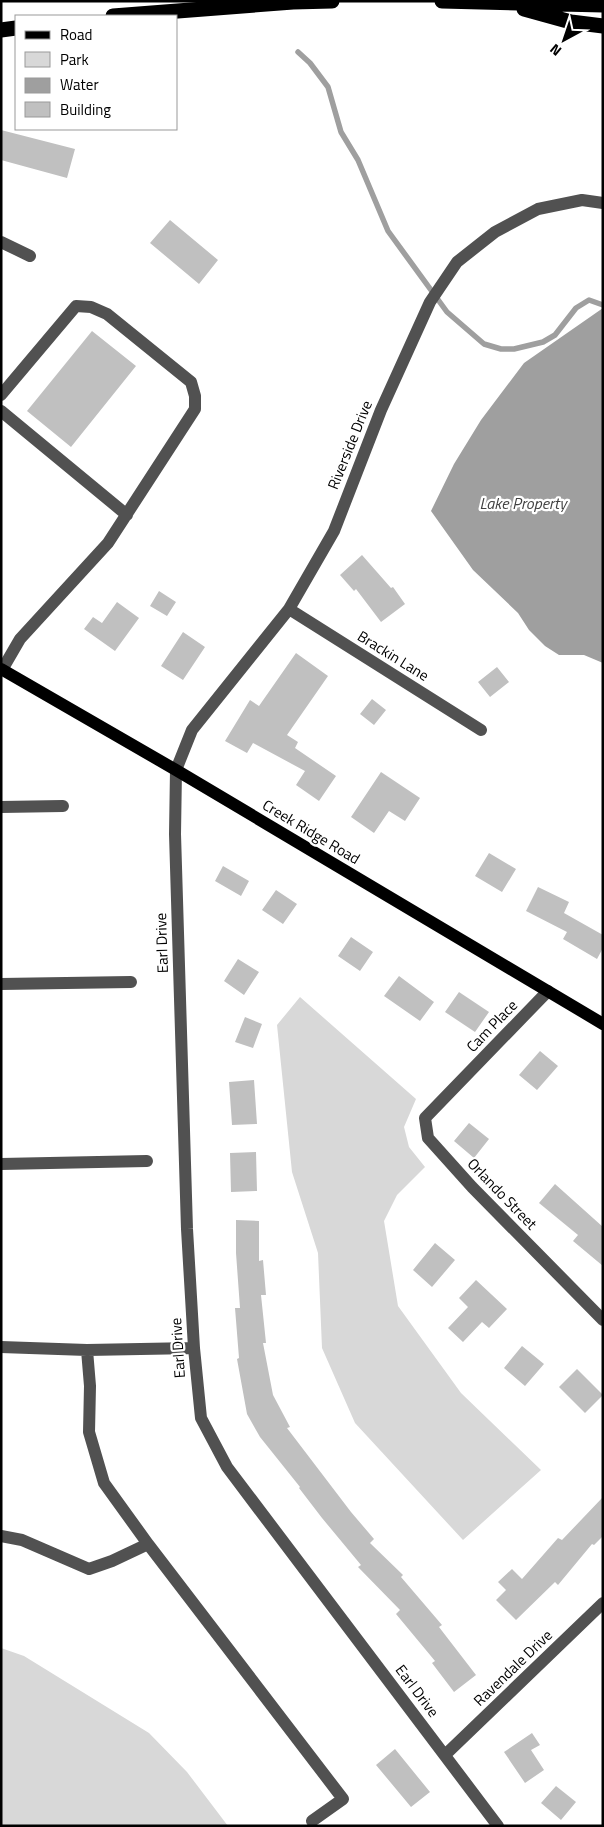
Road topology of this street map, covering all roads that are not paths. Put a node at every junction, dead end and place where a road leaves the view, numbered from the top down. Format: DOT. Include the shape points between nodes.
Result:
graph roads {
  1 [pos="332,1"];
  2 [pos="442,1"];
  3 [pos="499,2"];
  4 [pos="603,5"];
  5 [pos="126,15"];
  6 [pos="603,26"];
  7 [pos="15,28"];
  8 [pos="1,30"];
  9 [pos="603,203"];
  10 [pos="1,242"];
  11 [pos="30,256"];
  12 [pos="1,395"];
  13 [pos="1,411"];
  14 [pos="127,515"];
  15 [pos="289,610"];
  16 [pos="2,670"];
  17 [pos="481,730"];
  18 [pos="176,770"];
  19 [pos="63,806"];
  20 [pos="1,807"];
  21 [pos="131,982"];
  22 [pos="1,984"];
  23 [pos="548,991"];
  24 [pos="603,1024"];
  25 [pos="459,1083"];
  26 [pos="147,1161"];
  27 [pos="1,1164"];
  28 [pos="603,1320"];
  29 [pos="1,1348"];
  30 [pos="194,1348"];
  31 [pos="87,1350"];
  32 [pos="1,1536"];
  33 [pos="148,1544"];
  34 [pos="603,1604"];
  35 [pos="445,1755"];
  36 [pos="312,1821"];
  37 [pos="498,1826"];
  1 -- 5 [label="highway"];
  2 -- 3 [label="highway"];
  3 -- 4 [label="highway"];
  3 -- 6 [label="highway" via="571,22"];
  7 -- 8 [label="highway"];
  9 -- 15 [label="street, Riverside Drive" via="582,200 538,209 494,232 457,262 430,302 381,410 334,531"];
  10 -- 11 [label="street"];
  12 -- 14 [label="street" via="76,306 91,307 107,314 191,382 196,396 195,409"];
  13 -- 14 [label="street"];
  14 -- 16 [label="street" via="108,543 20,639"];
  15 -- 17 [label="street, Brackin Lane"];
  15 -- 18 [label="street, Riverside Drive" via="192,730"];
  16 -- 18 [label="main road, Creek Ridge Road"];
  18 -- 23 [label="main road, Creek Ridge Road"];
  18 -- 30 [label="street, Earl Drive" via="186,1200"];
  19 -- 20 [label="street"];
  21 -- 22 [label="street"];
  23 -- 24 [label="main road, Creek Ridge Road"];
  23 -- 25 [label="street, Cam Place"];
  25 -- 28 [label="street, Orlando Street" via="425,1118 428,1138"];
  26 -- 27 [label="street"];
  29 -- 31 [label="street"];
  30 -- 31 [label="street"];
  30 -- 35 [label="street, Earl Drive" via="201,1418 227,1467"];
  31 -- 33 [label="street" via="89,1432 104,1483"];
  32 -- 33 [label="street" via="22,1540 89,1569"];
  33 -- 36 [label="street" via="343,1799"];
  34 -- 35 [label="street, Ravendale Drive"];
  35 -- 37 [label="street, Earl Drive"];
}
